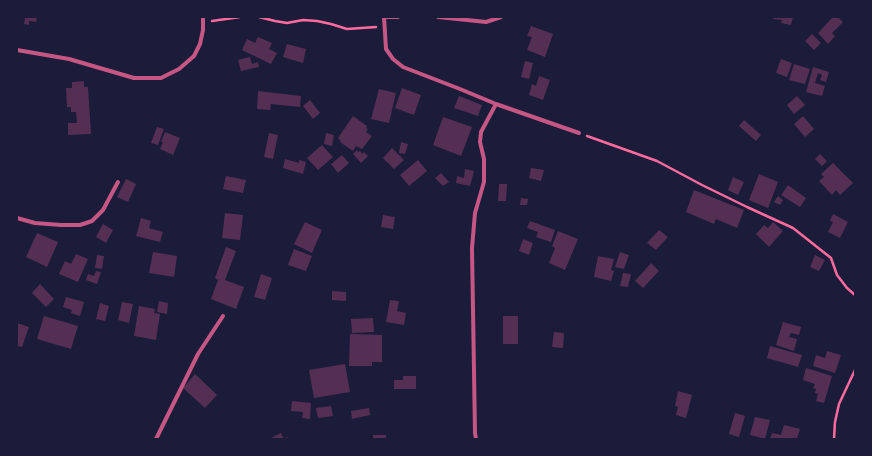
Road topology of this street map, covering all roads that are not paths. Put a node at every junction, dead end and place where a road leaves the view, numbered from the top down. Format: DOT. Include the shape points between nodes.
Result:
graph roads {
  1 [pos="384,17"];
  2 [pos="398,17"];
  3 [pos="438,17"];
  4 [pos="501,17"];
  5 [pos="203,19"];
  6 [pos="17,50"];
  7 [pos="496,104"];
  8 [pos="579,133"];
  9 [pos="118,182"];
  10 [pos="17,218"];
  11 [pos="223,316"];
  12 [pos="156,439"];
  13 [pos="476,439"];
  1 -- 2 [label="street"];
  1 -- 7 [label="street" via="386,49 403,67"];
  3 -- 4 [label="street" via="486,22"];
  5 -- 6 [label="street" via="200,44 194,56 179,70 161,78 134,78 69,59"];
  7 -- 8 [label="street"];
  7 -- 13 [label="street" via="481,132 484,182 475,213 472,248"];
  9 -- 10 [label="street" via="104,210 92,220 80,225 35,223"];
  11 -- 12 [label="street" via="198,354"];
}
